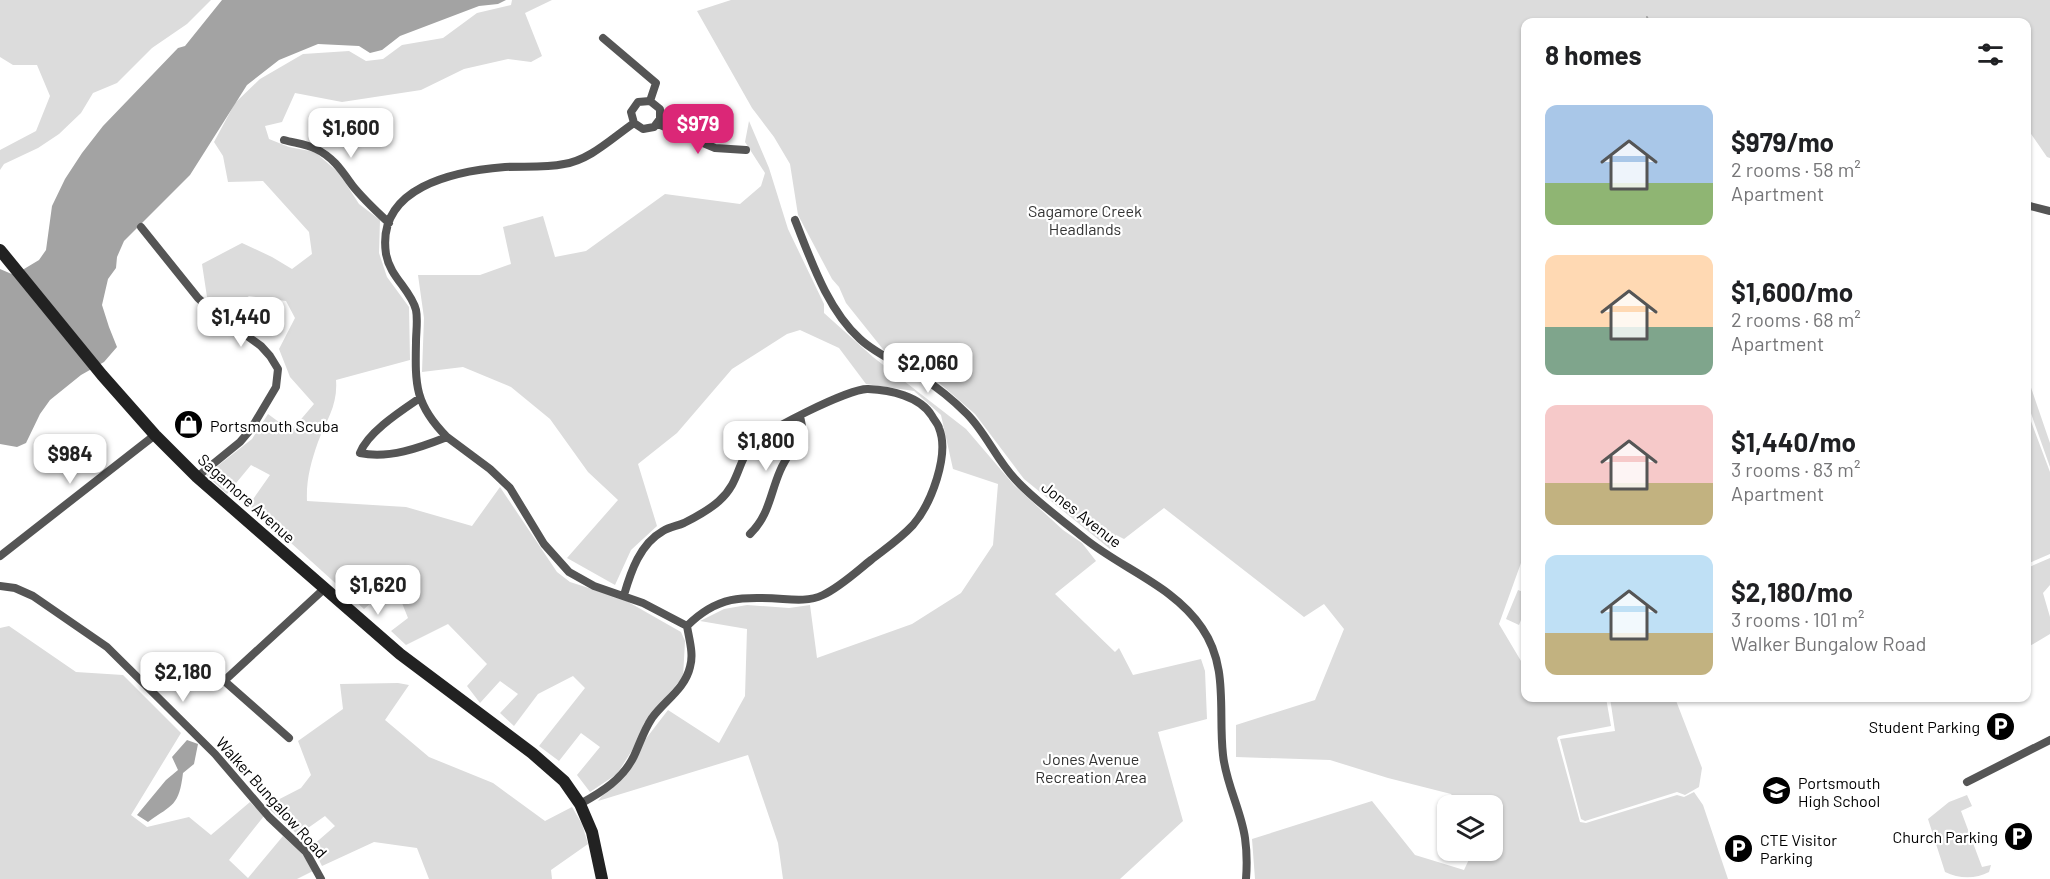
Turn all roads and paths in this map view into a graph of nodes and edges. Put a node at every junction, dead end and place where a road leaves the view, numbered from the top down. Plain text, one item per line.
1 (603, 38) dead end
2 (650, 101) junction
3 (634, 123) junction
4 (658, 124) junction
5 (284, 140) dead end
6 (746, 150) dead end
7 (2031, 206) edge
8 (2050, 211) edge
9 (795, 220) dead end
10 (389, 223) junction
11 (141, 227) dead end
12 (0, 250) edge
13 (420, 398) junction
14 (800, 416) junction
15 (155, 435) junction
16 (447, 437) junction
17 (197, 477) junction
18 (750, 534) dead end
19 (0, 556) edge
20 (0, 586) edge
21 (324, 589) junction
22 (624, 595) junction
23 (687, 626) junction
24 (213, 671) dead end
25 (224, 681) junction
26 (289, 738) dead end
27 (2050, 740) edge
28 (1967, 782) dead end
29 (580, 804) junction
30 (321, 879) edge
31 (602, 879) edge
32 (1246, 879) edge

1 - 2 street
2 - 3 street
2 - 4 street
3 - 4 street
3 - 10 street
4 - 6 street
5 - 10 street
7 - 8 street
9 - 32 street, Jones Avenue
10 - 13 street
11 - 17 street
12 - 15 main road, Sagamore Avenue
13 - 16 street
13 - 16 street
14 - 18 street
14 - 22 street
14 - 23 street
15 - 17 main road, Sagamore Avenue
15 - 19 street
16 - 22 street
17 - 21 main road, Sagamore Avenue
20 - 30 street, Walker Bungalow Road
21 - 25 street
21 - 29 main road, Sagamore Avenue
22 - 23 street
23 - 29 street
24 - 25 street
25 - 26 street
27 - 28 street
29 - 31 main road, Sagamore Avenue

